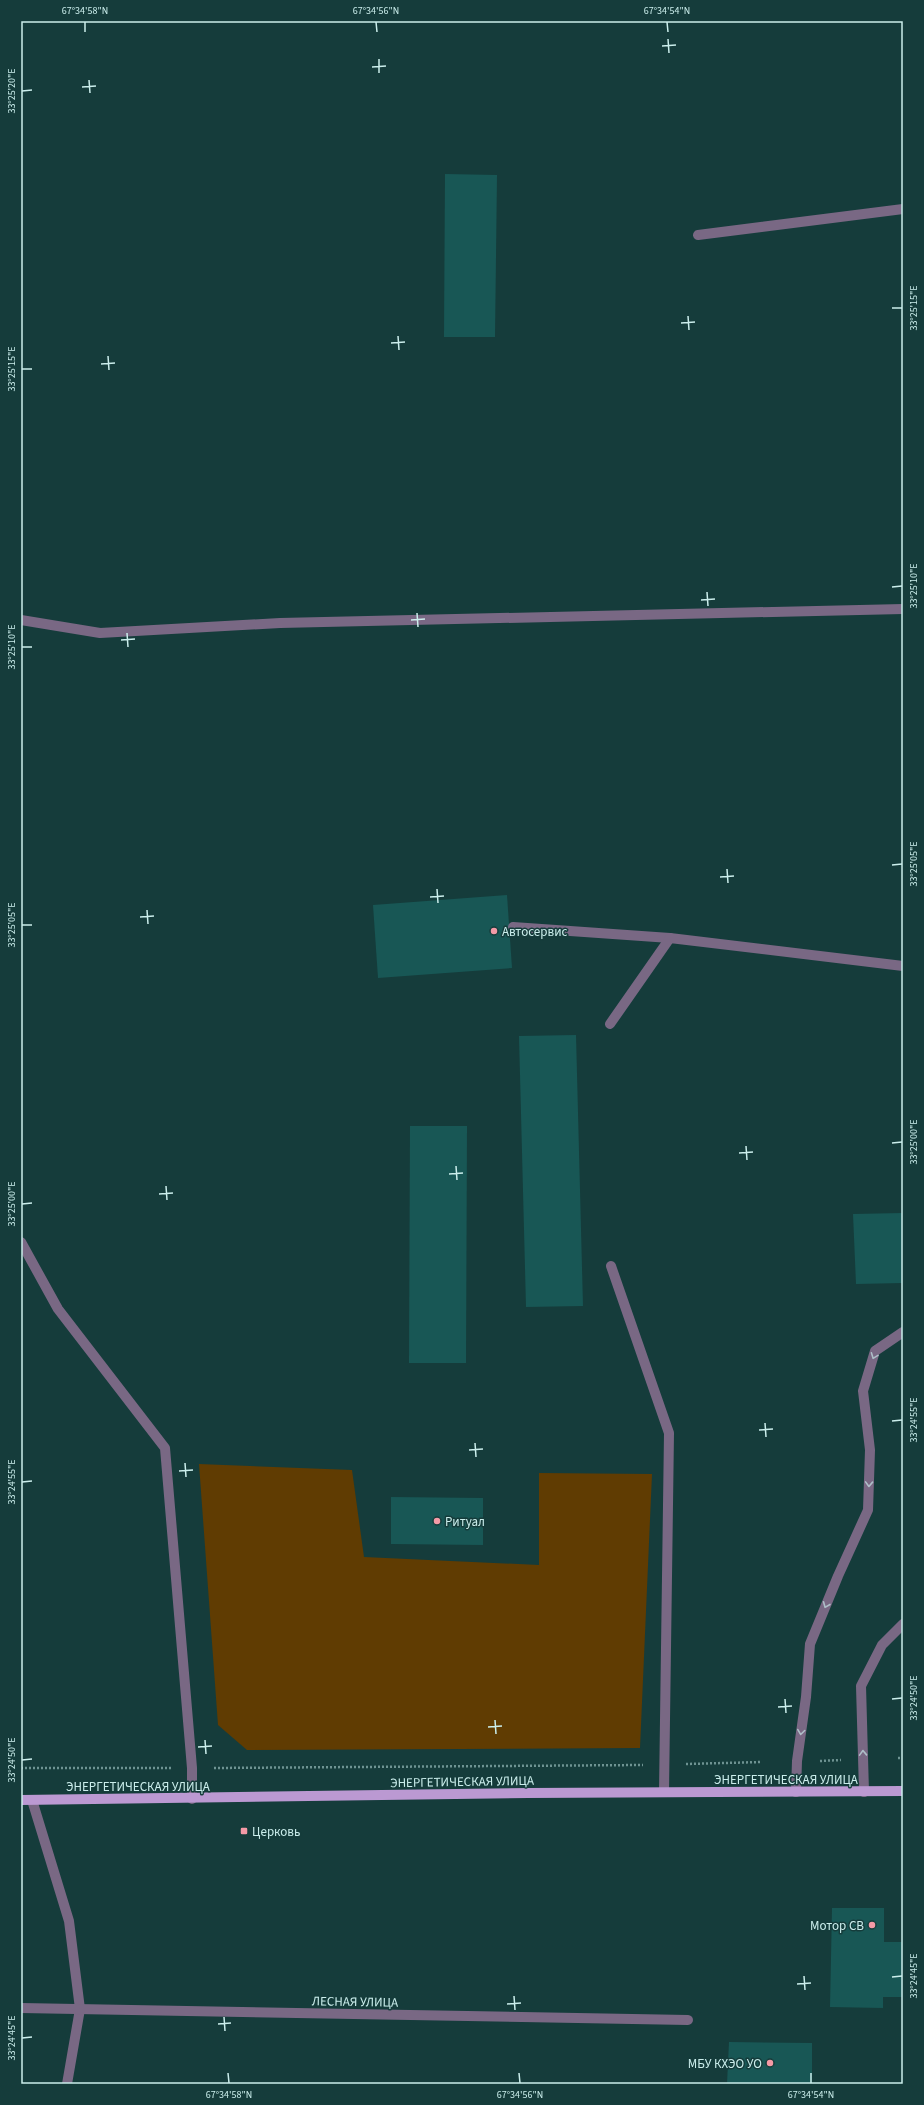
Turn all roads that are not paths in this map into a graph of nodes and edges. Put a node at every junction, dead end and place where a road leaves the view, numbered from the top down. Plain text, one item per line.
1 (903, 209) edge
2 (698, 235) dead end
3 (903, 609) edge
4 (21, 620) edge
5 (513, 927) dead end
6 (670, 938) junction
7 (903, 966) edge
8 (610, 1024) dead end
9 (21, 1242) edge
10 (611, 1266) dead end
11 (903, 1332) edge
12 (903, 1624) edge
13 (903, 1791) edge
14 (664, 1792) junction
15 (796, 1792) junction
16 (864, 1792) junction
17 (192, 1799) junction
18 (21, 1800) edge
19 (32, 1800) junction
20 (21, 2008) edge
21 (80, 2009) junction
22 (688, 2020) dead end
23 (67, 2084) edge

1 - 2 street
3 - 4 street
5 - 6 street
6 - 7 street
6 - 8 street
9 - 17 street
10 - 14 street
11 -> 15 street
16 -> 12 street
13 - 16 main road, ЭНЕРГЕТИЧЕСКАЯ УЛИЦА
14 - 15 main road, ЭНЕРГЕТИЧЕСКАЯ УЛИЦА
14 - 17 main road, ЭНЕРГЕТИЧЕСКАЯ УЛИЦА
15 - 16 main road, ЭНЕРГЕТИЧЕСКАЯ УЛИЦА
17 - 19 main road, ЭНЕРГЕТИЧЕСКАЯ УЛИЦА
18 - 19 main road, ЭНЕРГЕТИЧЕСКАЯ УЛИЦА
19 - 21 street
20 - 21 street, ЛЕСНАЯ УЛИЦА
21 - 22 street, ЛЕСНАЯ УЛИЦА
21 - 23 street

